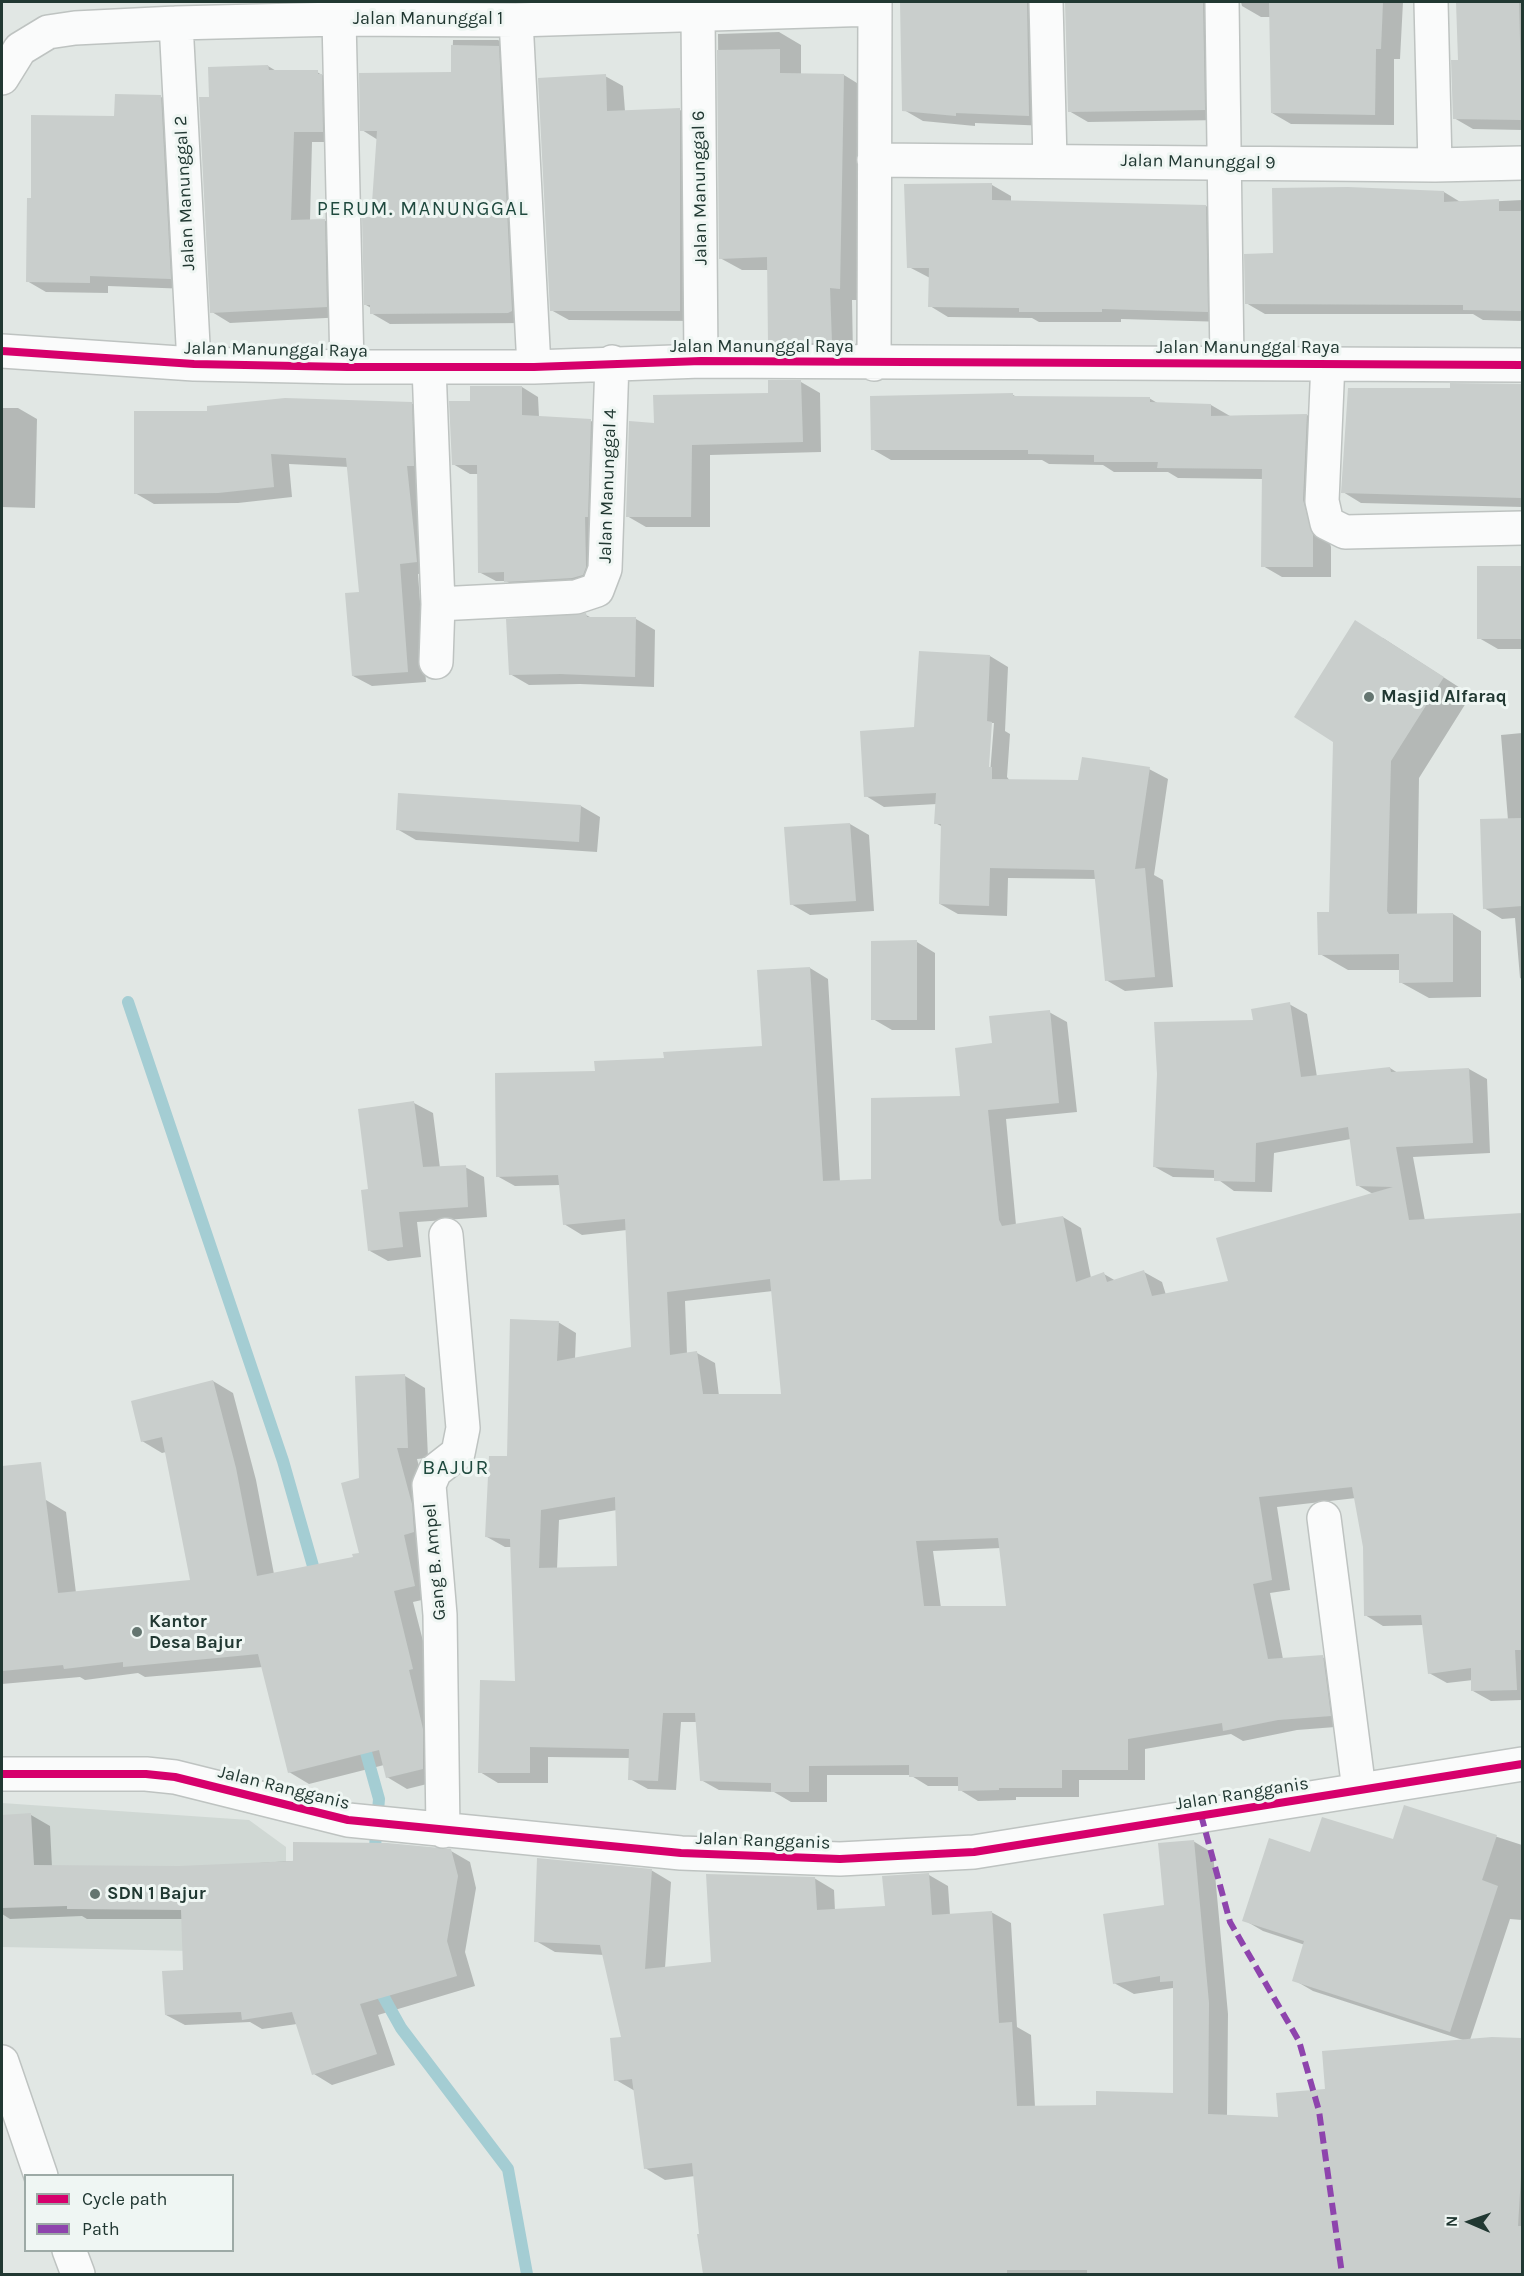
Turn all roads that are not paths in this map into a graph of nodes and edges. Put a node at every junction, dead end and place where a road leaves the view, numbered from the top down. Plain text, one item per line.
1 (1046, 2) edge
2 (1222, 2) edge
3 (1431, 2) edge
4 (875, 5) edge
5 (698, 15) junction
6 (339, 19) junction
7 (516, 20) junction
8 (176, 23) junction
9 (2, 78) edge
10 (874, 160) junction
11 (1050, 161) junction
12 (1225, 162) junction
13 (1522, 163) edge
14 (1435, 165) junction
15 (2, 351) edge
16 (702, 361) junction
17 (612, 363) junction
18 (874, 363) junction
19 (1227, 363) junction
20 (1328, 363) junction
21 (194, 364) junction
22 (1522, 365) edge
23 (429, 367) junction
24 (534, 367) junction
25 (347, 368) junction
26 (1522, 528) edge
27 (438, 604) junction
28 (436, 662) dead end
29 (446, 1235) dead end
30 (1324, 1518) dead end
31 (1522, 1764) edge
32 (2, 1774) edge
33 (1359, 1790) junction
34 (443, 1831) junction
35 (2, 2061) edge
36 (41, 2174) edge
37 (70, 2252) edge
38 (78, 2274) edge

1 - 11 street
2 - 12 street
3 - 14 street
4 - 5 street, Jalan Manunggal 1
4 - 10 street
5 - 7 street, Jalan Manunggal 1
5 - 16 street, Jalan Manunggal 6
6 - 7 street, Jalan Manunggal 1
6 - 8 street, Jalan Manunggal 1
6 - 25 street
7 - 24 street
8 - 9 street, Jalan Manunggal 1
8 - 21 street, Jalan Manunggal 2
10 - 11 street, Jalan Manunggal 9
10 - 18 street
11 - 12 street, Jalan Manunggal 9
12 - 14 street, Jalan Manunggal 9
12 - 19 street
13 - 14 street, Jalan Manunggal 9
15 - 21 street, Jalan Manunggal Raya
16 - 17 street, Jalan Manunggal Raya
16 - 18 street, Jalan Manunggal Raya
17 - 24 street, Jalan Manunggal Raya
17 - 27 street, Jalan Manunggal 4
18 - 19 street, Jalan Manunggal Raya
19 - 20 street, Jalan Manunggal Raya
20 - 22 street, Jalan Manunggal Raya
20 - 26 street
21 - 25 street, Jalan Manunggal Raya
23 - 24 street, Jalan Manunggal Raya
23 - 25 street, Jalan Manunggal Raya
23 - 27 street
27 - 28 street
29 - 34 street, Gang B. Ampel
30 - 33 street
31 - 33 street, Jalan Rangganis
32 - 34 street, Jalan Rangganis
33 - 34 street, Jalan Rangganis
35 - 36 street
37 - 38 street

